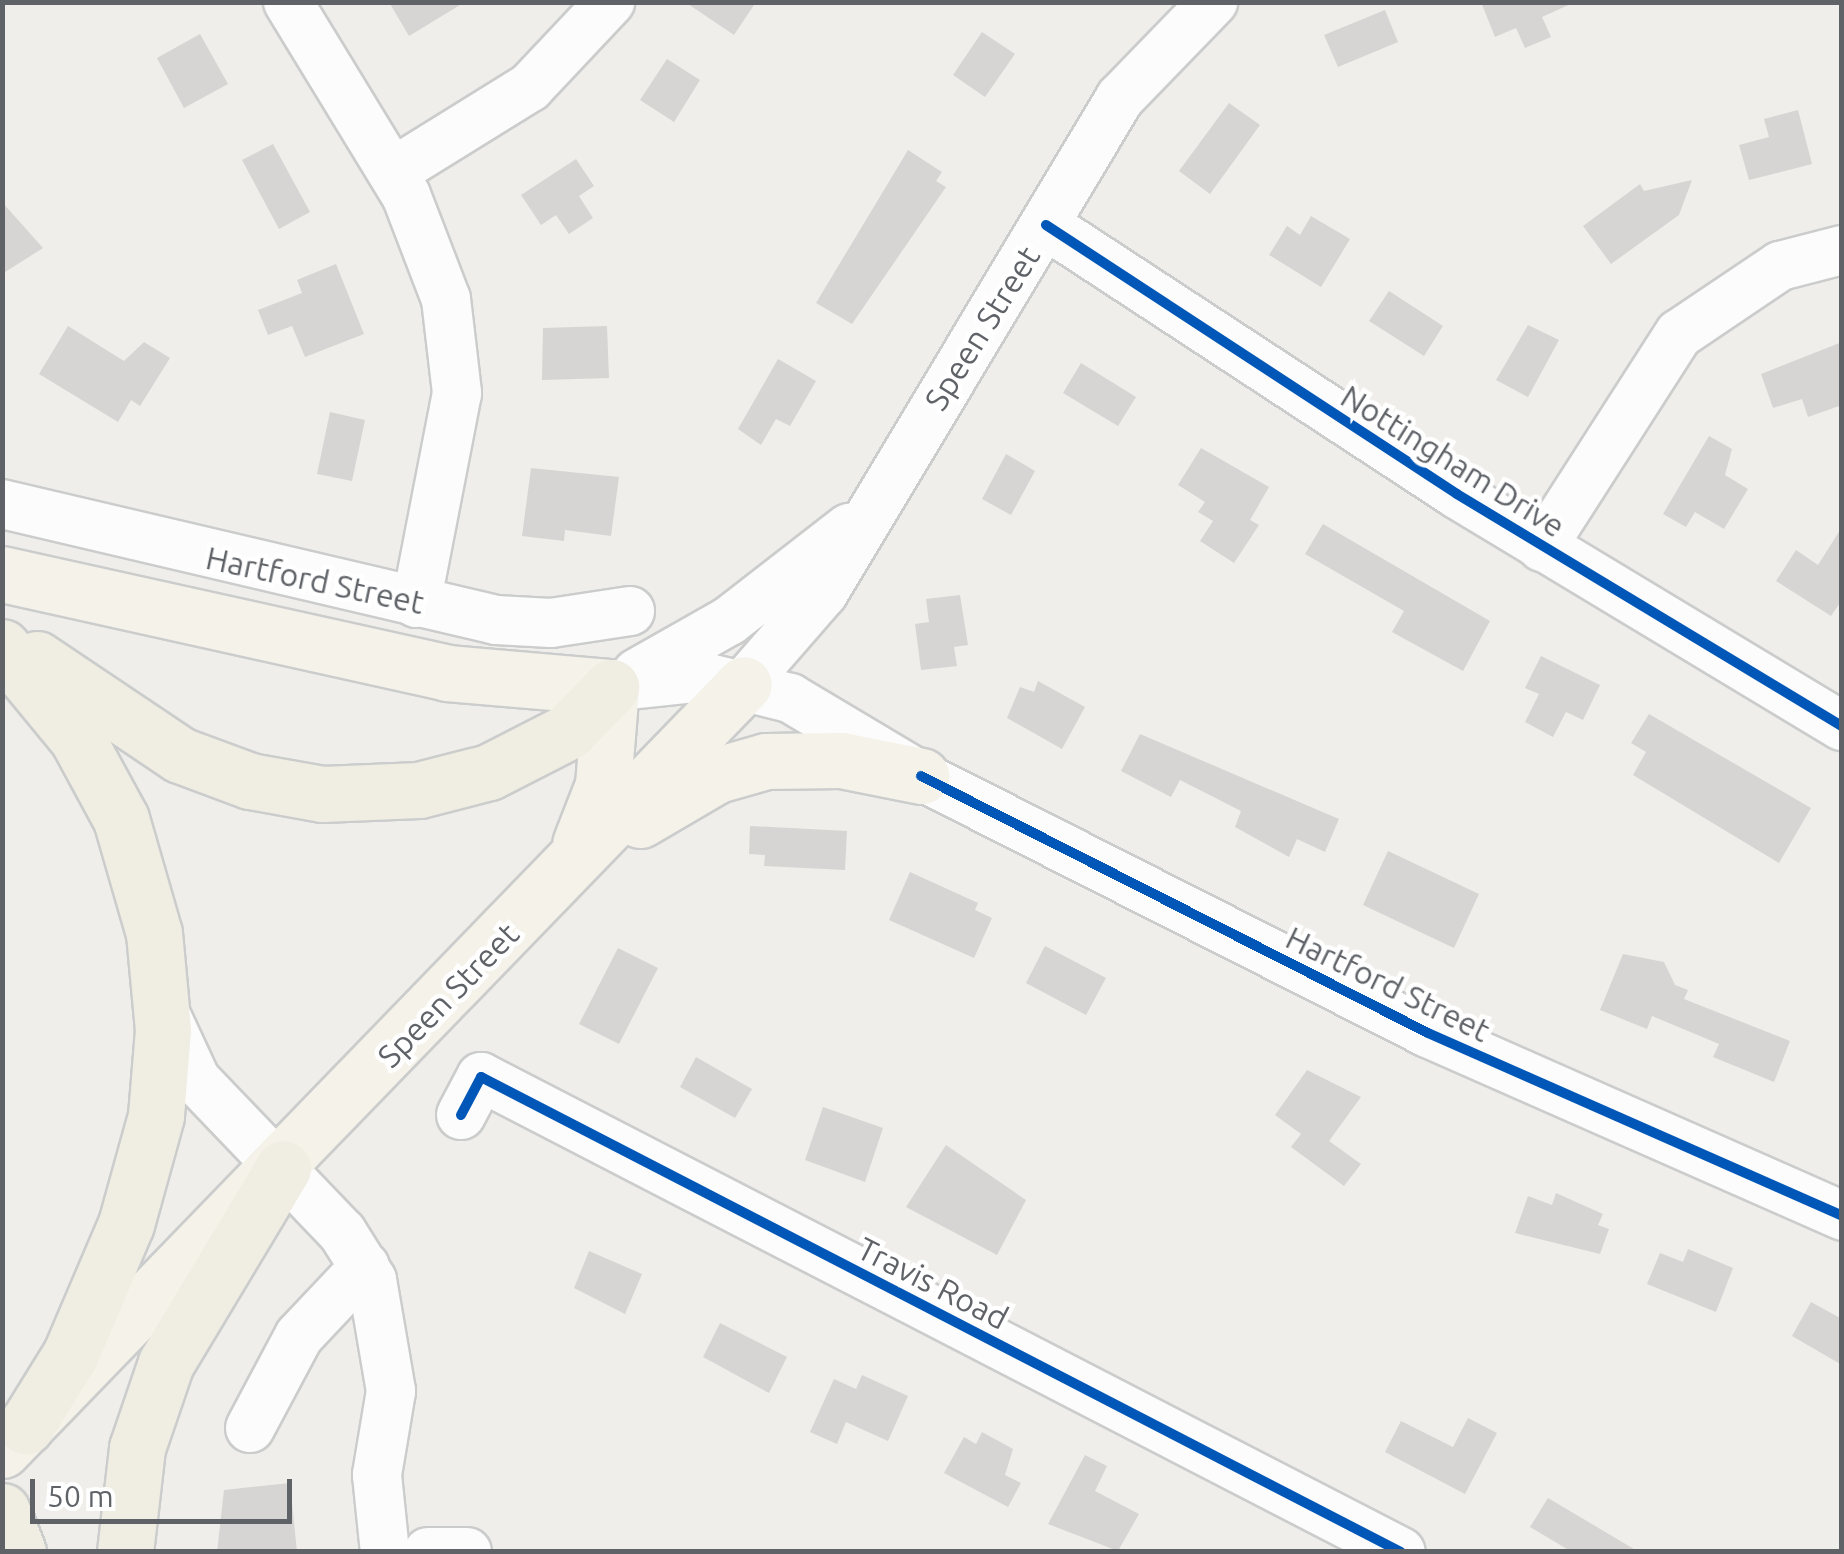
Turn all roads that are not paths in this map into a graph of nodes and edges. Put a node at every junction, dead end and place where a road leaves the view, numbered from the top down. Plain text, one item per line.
1 (288, 2) edge
2 (610, 2) edge
3 (1213, 2) edge
4 (393, 172) junction
5 (1046, 224) junction
6 (1842, 250) edge
7 (2, 504) edge
8 (863, 516) junction
9 (1542, 547) junction
10 (2, 574) edge
11 (416, 603) junction
12 (630, 611) dead end
13 (2, 636) edge
14 (2, 647) edge
15 (744, 684) junction
16 (611, 686) junction
17 (1842, 726) edge
18 (921, 776) junction
19 (564, 873) junction
20 (162, 1005) junction
21 (461, 1115) dead end
22 (282, 1168) junction
23 (1842, 1216) edge
24 (365, 1266) junction
25 (250, 1428) dead end
26 (14, 1438) edge
27 (2, 1511) edge
28 (18, 1552) edge
29 (124, 1552) edge
30 (385, 1552) edge
31 (428, 1552) edge
32 (466, 1552) edge
33 (1401, 1552) edge

1 - 4 street
2 - 4 street
3 - 5 street, Speen Street
4 - 11 street
5 - 8 street, Speen Street
5 - 9 street, Nottingham Drive
6 - 9 street
7 - 11 street, Hartford Street
8 - 15 street, Speen Street
8 - 16 street, Speen Street
9 - 17 street, Nottingham Drive
10 - 16 main road
11 - 12 street, Hartford Street
13 - 16 highway
14 - 20 highway
15 - 16 street, Hartford Street
15 - 18 street, Hartford Street
15 - 19 main road, Speen Street
16 - 19 main road
18 - 19 main road
18 - 23 street, Hartford Street
19 - 22 main road, Speen Street
20 - 22 street
20 - 26 highway
21 - 33 street, Travis Road
22 - 24 street
22 - 26 main road, Speen Street
22 - 29 highway
24 - 25 street
24 - 30 street
27 - 28 highway
31 - 32 street

